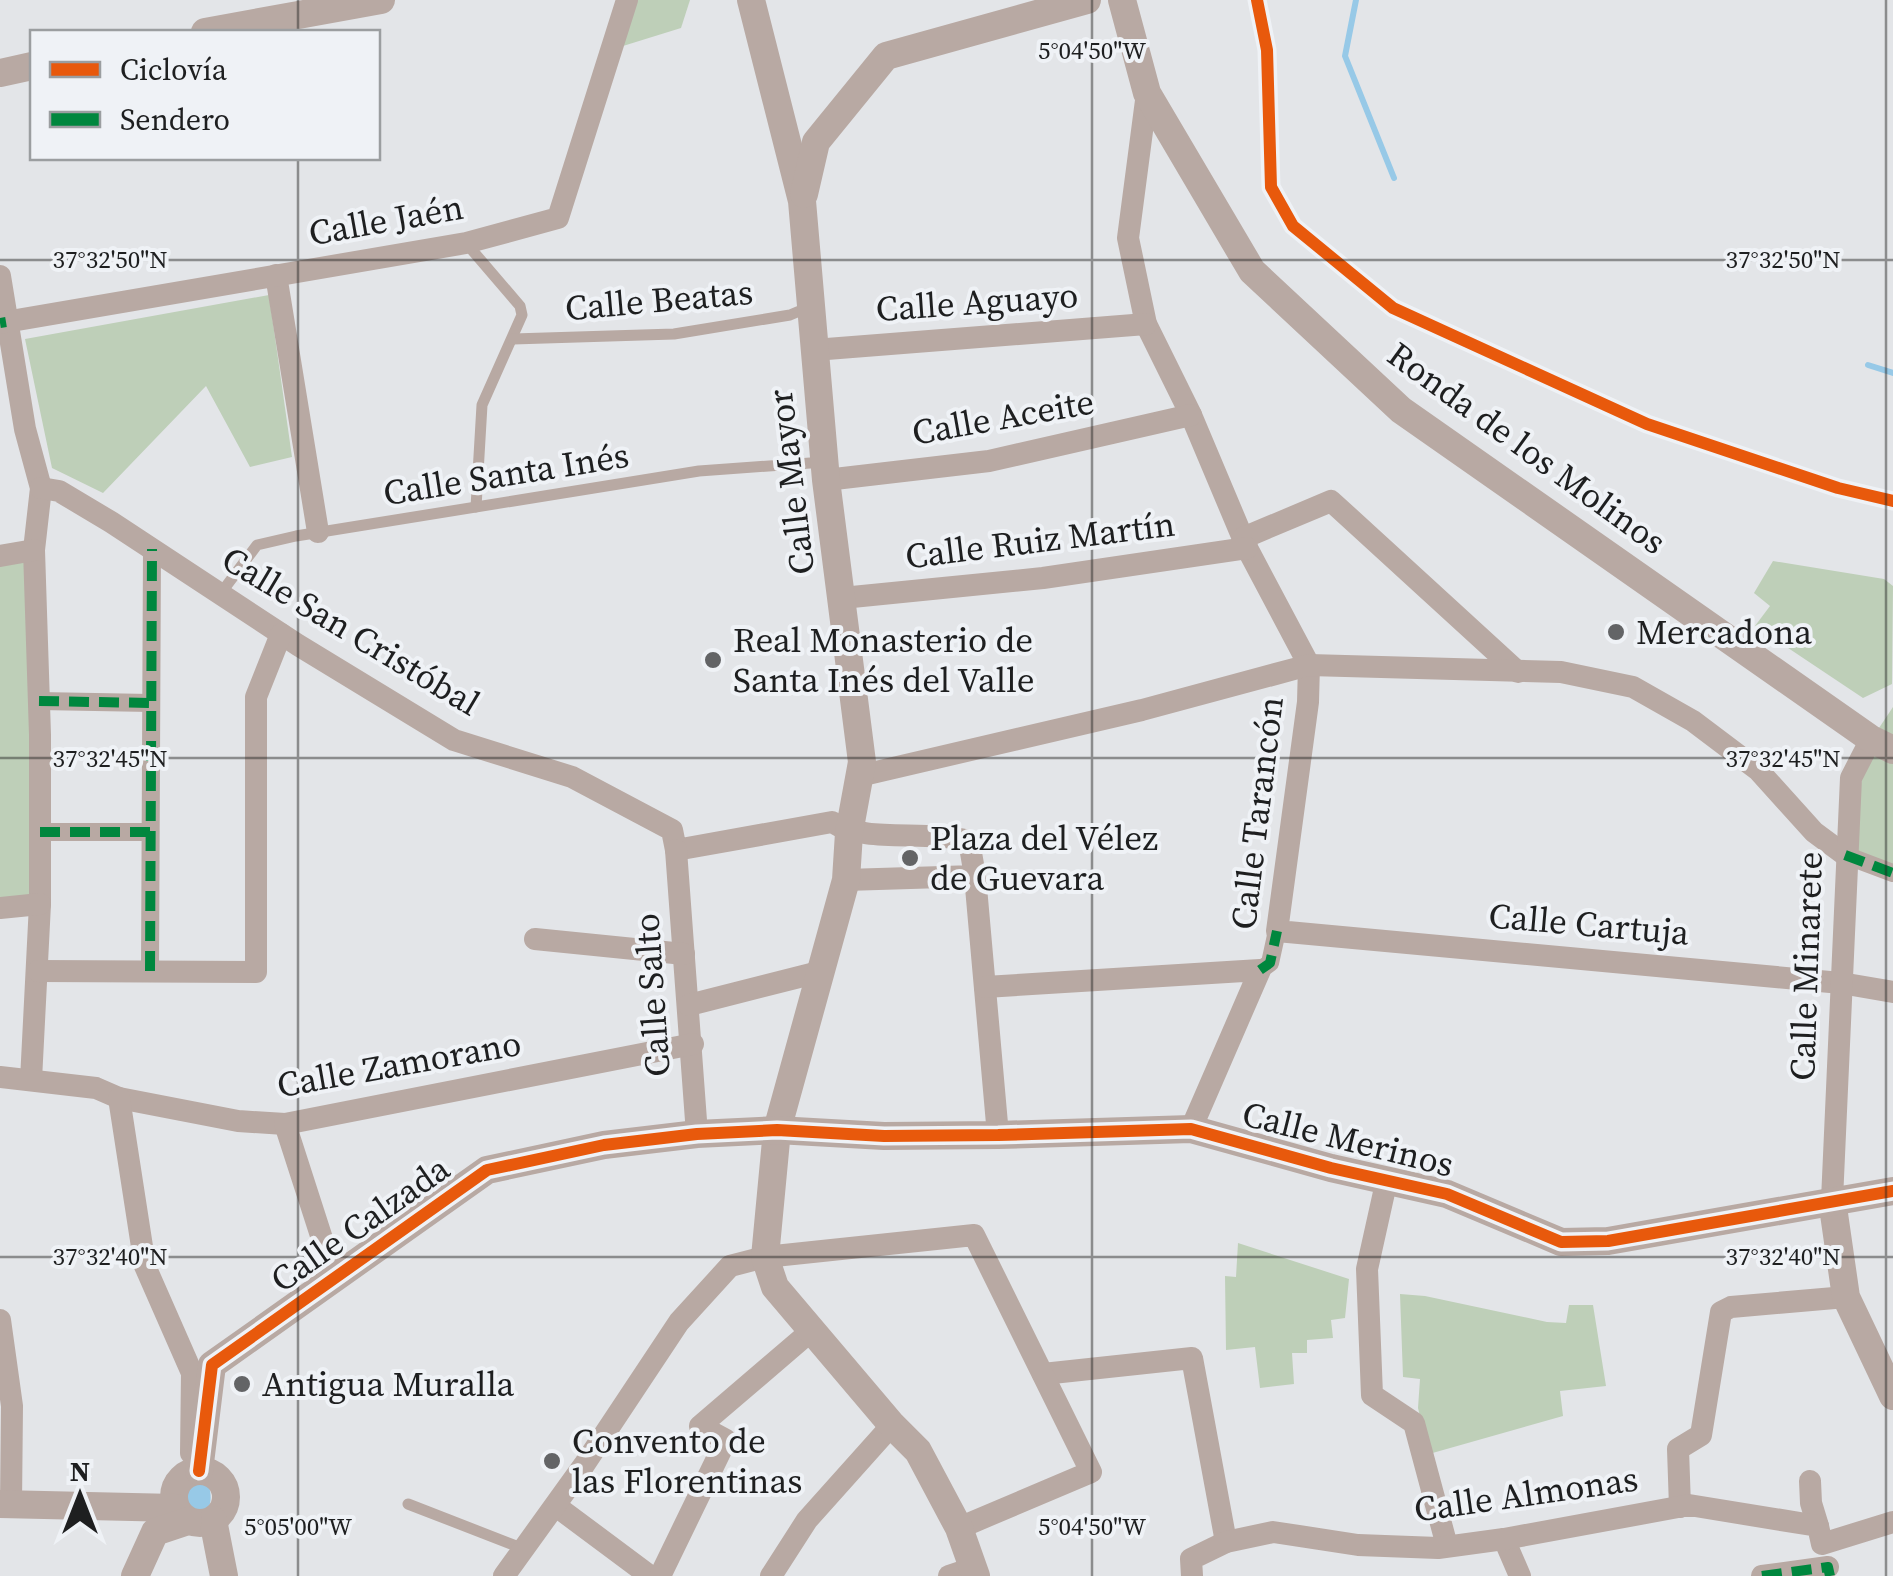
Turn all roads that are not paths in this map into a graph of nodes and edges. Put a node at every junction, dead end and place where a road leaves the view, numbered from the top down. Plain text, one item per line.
1 (381, 0) edge
2 (627, 0) edge
3 (751, 0) edge
4 (1086, 0) edge
5 (1122, 0) edge
6 (216, 30) edge
7 (30, 66) edge
8 (0, 73) edge
9 (1147, 93) junction
10 (802, 201) junction
11 (466, 243) junction
12 (276, 275) junction
13 (0, 276) edge
14 (809, 307) junction
15 (3, 322) edge
16 (1146, 324) junction
17 (512, 339) junction
18 (814, 350) junction
19 (1191, 415) junction
20 (825, 471) junction
21 (41, 488) junction
22 (476, 506) junction
23 (318, 532) junction
24 (1245, 543) junction
25 (152, 548) junction
26 (34, 550) junction
27 (0, 556) edge
28 (221, 593) junction
29 (842, 598) junction
30 (281, 634) junction
31 (1309, 665) junction
32 (1518, 672) junction
33 (39, 701) junction
34 (151, 703) junction
35 (1882, 745) edge
36 (859, 776) junction
37 (40, 832) junction
38 (150, 832) junction
39 (849, 833) junction
40 (676, 850) junction
41 (1845, 856) junction
42 (1893, 873) edge
43 (975, 876) junction
44 (846, 880) junction
45 (40, 904) junction
46 (0, 908) edge
47 (1277, 931) junction
48 (536, 940) dead end
49 (684, 954) junction
50 (1260, 970) junction
51 (38, 971) junction
52 (150, 971) junction
53 (819, 972) junction
54 (1841, 983) junction
55 (985, 987) junction
56 (1893, 992) edge
57 (689, 1006) junction
58 (692, 1044) junction
59 (0, 1077) edge
60 (31, 1080) junction
61 (119, 1098) junction
62 (285, 1124) junction
63 (1191, 1129) junction
64 (777, 1130) junction
65 (697, 1134) junction
66 (998, 1136) junction
67 (1388, 1179) junction
68 (1893, 1191) edge
69 (1832, 1200) junction
70 (765, 1258) junction
71 (336, 1279) junction
72 (1846, 1297) junction
73 (0, 1320) edge
74 (811, 1332) junction
75 (1043, 1374) junction
76 (1890, 1384) edge
77 (892, 1425) junction
78 (194, 1472) junction
79 (1810, 1481) dead end
80 (6, 1504) edge
81 (408, 1504) dead end
82 (556, 1506) junction
83 (1680, 1506) junction
84 (192, 1516) junction
85 (1893, 1522) edge
86 (959, 1528) junction
87 (1820, 1534) junction
88 (1504, 1539) junction
89 (1226, 1542) junction
90 (1448, 1546) junction
91 (524, 1549) junction
92 (1829, 1571) edge
93 (966, 1573) edge
94 (135, 1576) edge
95 (224, 1576) edge
96 (504, 1576) edge
97 (650, 1576) edge
98 (660, 1576) edge
99 (771, 1576) edge
100 (1192, 1576) edge
101 (1520, 1576) edge
102 (1762, 1576) edge

1 - 6 street
2 - 11 street, Calle Jaén
3 - 10 street, Calle Mayor
4 - 10 street
5 - 9 street, Ronda de los Molinos
7 - 8 street
9 - 16 street
9 - 35 street, Ronda de los Molinos
10 - 14 street, Calle Mayor
11 - 12 street, Calle Jaén
11 - 17 lane
12 - 15 street, Calle Jaén
12 - 23 street
13 - 15 street
14 - 17 lane, Calle Beatas
14 - 18 street, Calle Mayor
15 - 21 street
16 - 18 street, Calle Aguayo
16 - 19 street
17 - 22 lane
18 - 20 street, Calle Mayor
19 - 20 street, Calle Aceite
19 - 24 street
20 - 22 lane, Calle Santa Inés
20 - 29 street, Calle Mayor
21 - 25 street, Calle San Cristóbal
21 - 26 street
22 - 23 lane, Calle Santa Inés
23 - 28 lane, Calle Santa Inés
24 - 29 street, Calle Ruiz Martín
24 - 31 street
24 - 32 street, Calle Ruiz Martín
25 - 28 street, Calle San Cristóbal
25 - 34 street
26 - 27 street
26 - 33 street
28 - 30 street, Calle San Cristóbal
29 - 36 street, Calle Mayor
30 - 40 street, Calle San Cristóbal
30 - 52 street
31 - 32 street
31 - 36 street
31 - 47 street, Calle Tarancón
32 - 41 street
33 - 34 street
33 - 37 street
34 - 38 street
35 - 41 street, Calle Minarete
36 - 39 street, Calle Mayor
37 - 38 street
37 - 45 street
38 - 52 street
39 - 40 street
39 - 43 street
39 - 44 street, Calle Mayor
40 - 49 street, Calle Salto
41 - 42 street
41 - 54 street, Calle Minarete
43 - 44 street
43 - 55 street
44 - 53 street, Calle Mayor
45 - 46 street
45 - 51 street
47 - 50 street, Calle Tarancón
47 - 54 street, Calle Cartuja
48 - 49 street
49 - 57 street, Calle Salto
50 - 55 street
50 - 63 street, Calle Tarancón
51 - 52 street
51 - 60 street
53 - 57 street
53 - 64 street, Calle Mayor
54 - 56 street, Calle Cartuja
54 - 69 street, Calle Minarete
55 - 66 street
57 - 58 street, Calle Salto
58 - 62 street, Calle Zamorano
58 - 65 street, Calle Salto
59 - 60 street, Calle Zamorano
60 - 61 street, Calle Zamorano
61 - 62 street, Calle Zamorano
61 - 78 street
62 - 71 street
63 - 66 street, Calle Merinos
63 - 67 street, Calle Merinos
64 - 65 street, Calle Calzada
64 - 66 street, Calle Merinos
64 - 70 street, Calle Mayor
65 - 71 street, Calle Calzada
67 - 69 street, Calle Merinos
67 - 90 street
68 - 69 street, Calle Merinos
69 - 72 street
70 - 74 street
70 - 75 street
70 - 82 street
71 - 78 street, Calle Calzada
72 - 76 street
72 - 83 street
73 - 80 street
74 - 77 street
74 - 98 street
75 - 86 street
75 - 89 street
77 - 86 street
77 - 99 street
78 - 84 street
78 - 84 street
79 - 87 street
80 - 84 street
81 - 91 lane
82 - 91 street
82 - 97 street
83 - 87 street, Calle Almonas
83 - 88 street, Calle Almonas
84 - 94 street
84 - 95 street
85 - 87 street
86 - 93 street
88 - 90 street, Calle Almonas
88 - 101 street
89 - 90 street, Calle Almonas
89 - 100 street
91 - 96 street
92 - 102 street

